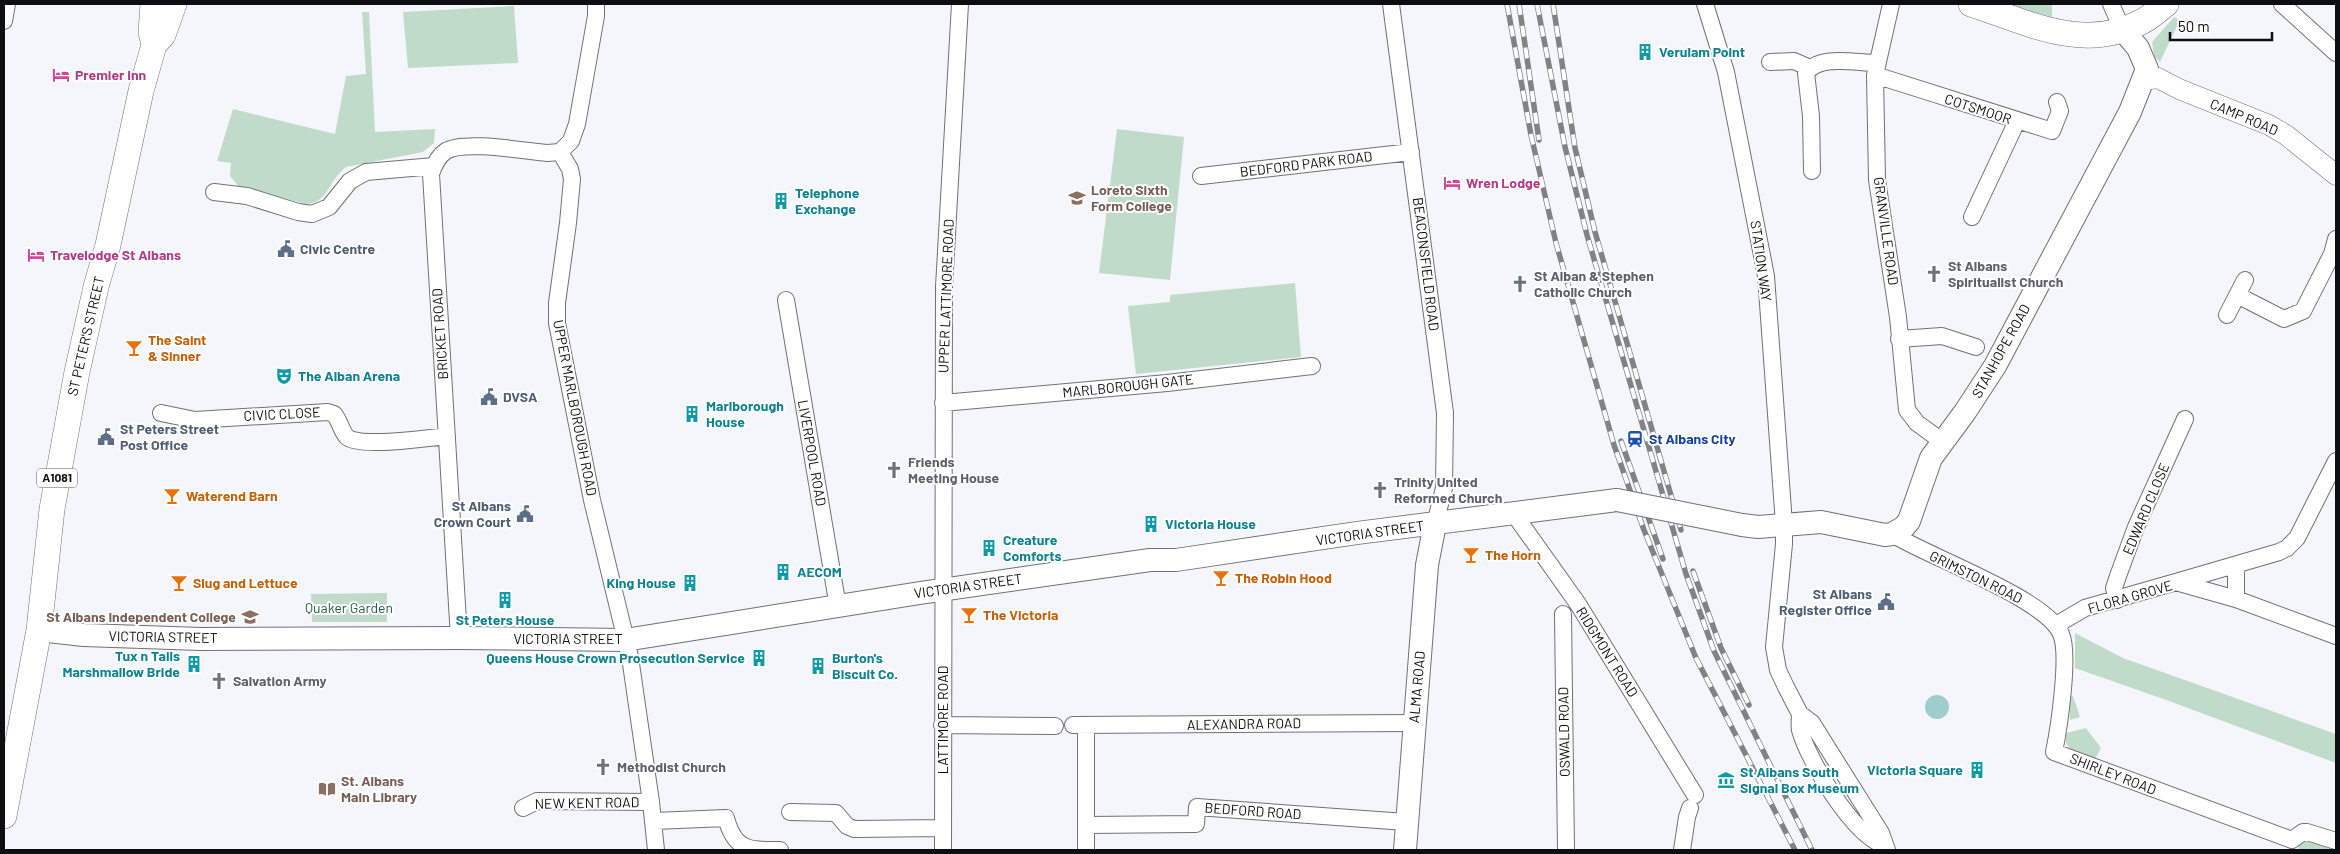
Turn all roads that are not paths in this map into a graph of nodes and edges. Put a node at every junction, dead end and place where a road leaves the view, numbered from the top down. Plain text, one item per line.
1 (153, 4) edge
2 (174, 4) edge
3 (596, 4) edge
4 (960, 4) edge
5 (1391, 4) edge
6 (1705, 4) edge
7 (1891, 4) edge
8 (1970, 4) edge
9 (2111, 4) edge
10 (2166, 4) edge
11 (2282, 4) edge
12 (2122, 29) junction
13 (154, 45) junction
14 (2336, 53) edge
15 (1770, 62) dead end
16 (1810, 68) junction
17 (1876, 69) junction
18 (2144, 80) junction
19 (2057, 102) dead end
20 (2017, 121) junction
21 (560, 152) junction
22 (1411, 152) junction
23 (434, 166) junction
24 (1812, 172) dead end
25 (2336, 175) edge
26 (1200, 176) dead end
27 (214, 192) dead end
28 (1972, 217) dead end
29 (2336, 239) edge
30 (2245, 280) dead end
31 (2237, 295) junction
32 (786, 300) dead end
33 (2227, 315) dead end
34 (1899, 339) junction
35 (1976, 347) dead end
36 (1312, 366) dead end
37 (943, 403) junction
38 (161, 414) dead end
39 (2185, 419) dead end
40 (447, 436) junction
41 (1943, 442) junction
42 (2336, 461) edge
43 (1514, 514) junction
44 (1435, 524) junction
45 (1784, 524) junction
46 (1892, 534) junction
47 (2236, 565) junction
48 (2176, 582) junction
49 (944, 590) junction
50 (2117, 600) junction
51 (2236, 600) junction
52 (838, 607) junction
53 (1563, 614) dead end
54 (2056, 625) junction
55 (39, 630) junction
56 (2336, 636) edge
57 (459, 638) junction
58 (625, 640) junction
59 (1414, 723) junction
60 (942, 725) junction
61 (1055, 726) dead end
62 (651, 802) junction
63 (523, 808) dead end
64 (790, 812) dead end
65 (4, 816) edge
66 (654, 821) junction
67 (1406, 822) junction
68 (1086, 825) junction
69 (943, 828) junction
70 (2336, 841) edge
71 (2293, 845) edge
72 (1885, 848) edge
73 (656, 850) edge
74 (780, 850) edge
75 (943, 850) edge
76 (1086, 850) edge
77 (1405, 850) edge
78 (1566, 850) edge
79 (1682, 850) edge

1 - 13 main road, ST PETER'S STREET / A1081
2 - 13 main road, ST PETER'S STREET / A1081
3 - 21 street
4 - 37 street, UPPER LATTIMORE ROAD
5 - 22 street, BEACONSFIELD ROAD
6 - 45 street, STATION WAY
7 - 17 street, GRANVILLE ROAD
8 - 12 main road
9 - 12 street
10 - 12 main road
11 - 14 street
12 - 18 main road, STANHOPE ROAD
13 - 55 main road, ST PETER'S STREET / A1081
15 - 16 street
16 - 17 street, COTSMOOR
16 - 24 street
17 - 20 street, COTSMOOR
17 - 34 street, GRANVILLE ROAD
18 - 25 street, CAMP ROAD
18 - 41 main road, STANHOPE ROAD
19 - 20 street, COTSMOOR
20 - 28 street
21 - 23 street
21 - 58 street, UPPER MARLBOROUGH ROAD
22 - 26 street, BEDFORD PARK ROAD
22 - 44 street, BEACONSFIELD ROAD
23 - 27 street
23 - 40 street, BRICKET ROAD
29 - 31 street
30 - 31 street
31 - 33 street
32 - 52 street, LIVERPOOL ROAD
34 - 35 street
34 - 41 street, GRANVILLE ROAD
36 - 37 street, MARLBOROUGH GATE
37 - 49 street, UPPER LATTIMORE ROAD
38 - 40 street, CIVIC CLOSE
39 - 50 street, EDWARD CLOSE
40 - 57 street, BRICKET ROAD
41 - 46 main road, STANHOPE ROAD
42 - 47 street
43 - 44 main road, VICTORIA STREET
43 - 45 main road, VICTORIA STREET, bridge
43 - 79 street, RIDGMONT ROAD
44 - 49 main road, VICTORIA STREET
44 - 59 main road, ALMA ROAD
45 - 46 main road, VICTORIA STREET
45 - 72 street, STATION WAY
46 - 54 street, GRIMSTON ROAD
47 - 48 street
47 - 51 street
48 - 50 street, FLORA GROVE
48 - 51 street, FLORA GROVE
49 - 52 main road, VICTORIA STREET
49 - 60 street, LATTIMORE ROAD
50 - 54 street, FLORA GROVE
51 - 56 street, FLORA GROVE
52 - 58 main road, VICTORIA STREET
53 - 78 street, OSWALD ROAD
54 - 71 street, SHIRLEY ROAD
55 - 57 main road, VICTORIA STREET
55 - 65 main road, A1081
57 - 58 main road, VICTORIA STREET
58 - 62 street, UPPER MARLBOROUGH ROAD
59 - 67 main road, ALMA ROAD
59 - 68 street, ALEXANDRA ROAD
60 - 61 street
60 - 69 street, LATTIMORE ROAD
62 - 63 street, NEW KENT ROAD
62 - 66 street, UPPER MARLBOROUGH ROAD
64 - 69 street
66 - 73 street, UPPER MARLBOROUGH ROAD
66 - 74 street
67 - 68 street, BEDFORD ROAD
67 - 77 main road, ALMA ROAD
68 - 76 street
69 - 75 street, LATTIMORE ROAD
70 - 71 street, SHIRLEY ROAD

